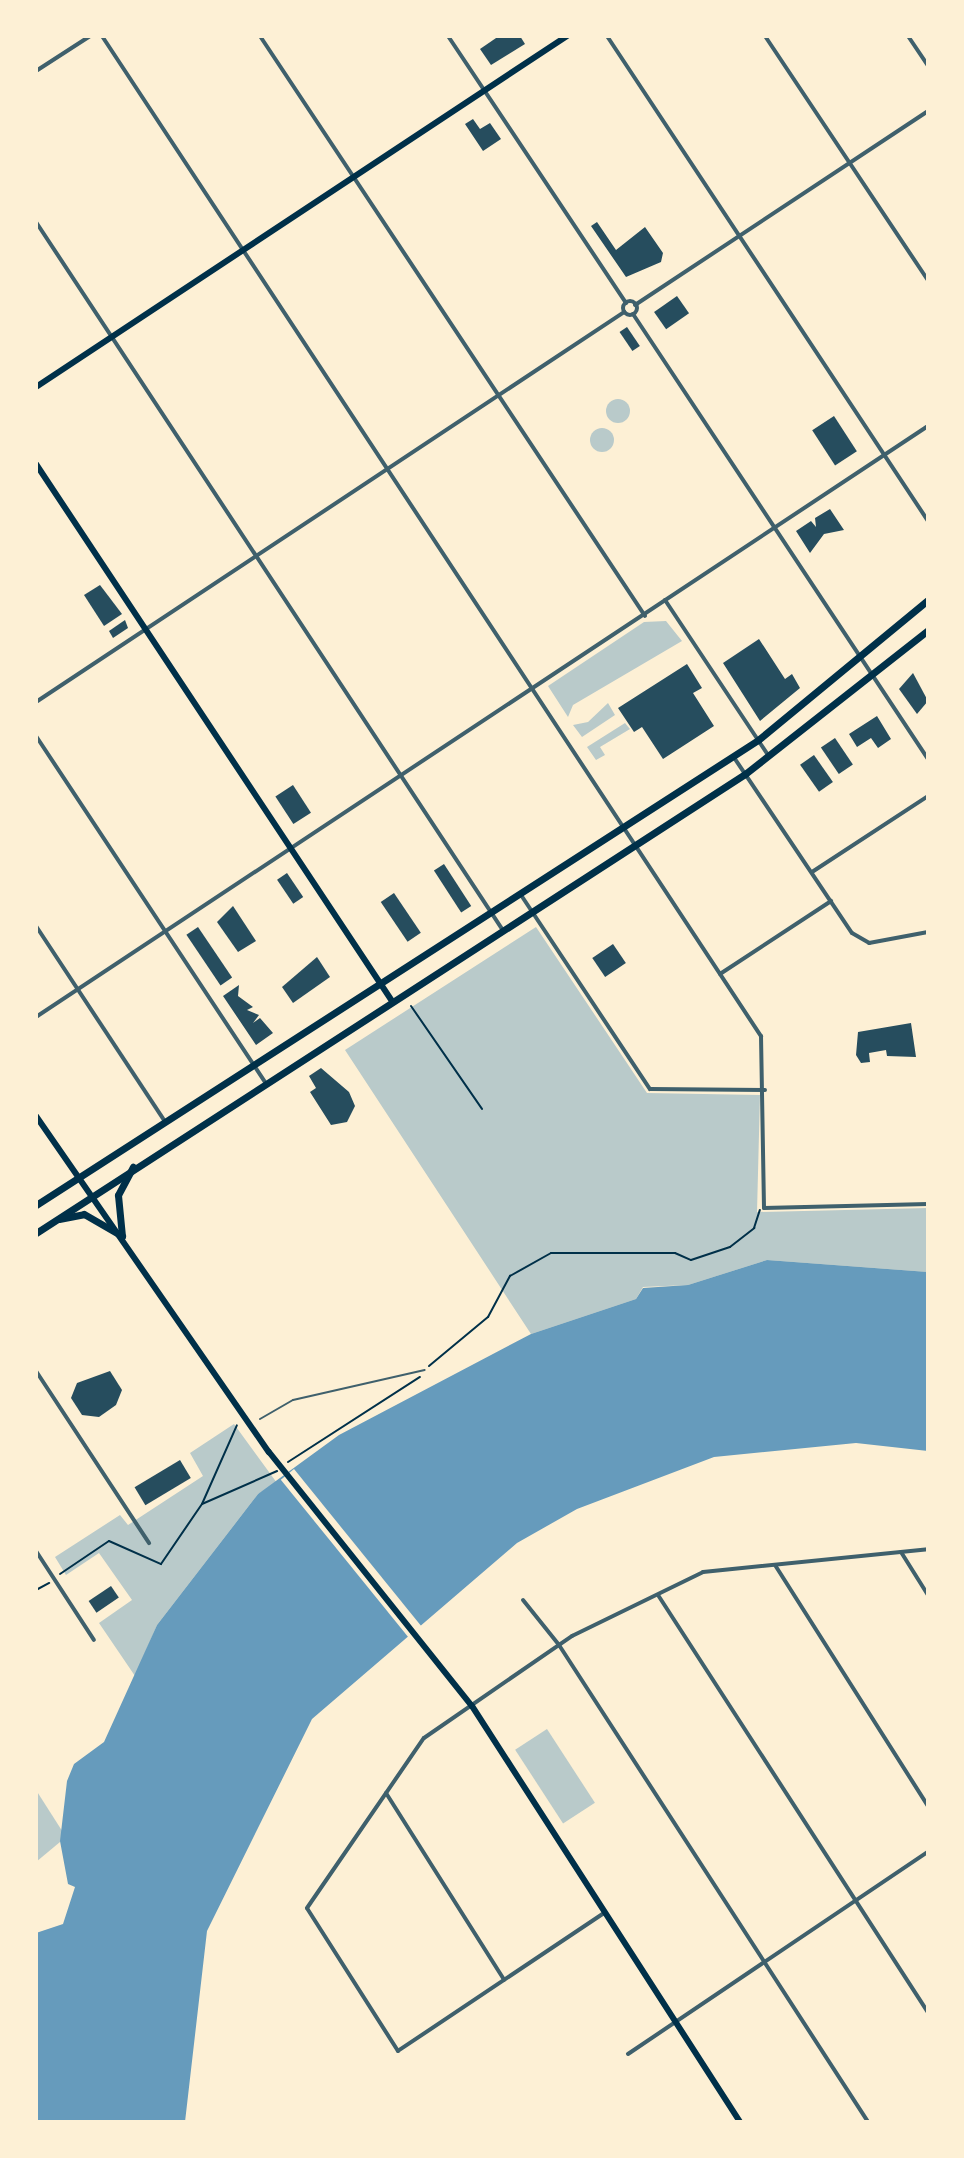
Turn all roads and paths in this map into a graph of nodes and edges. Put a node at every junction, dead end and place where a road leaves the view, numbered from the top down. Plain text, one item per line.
1 (97, 36) edge
2 (260, 36) edge
3 (448, 36) edge
4 (567, 36) edge
5 (607, 36) edge
6 (765, 36) edge
7 (908, 36) edge
8 (928, 66) edge
9 (36, 71) edge
10 (485, 91) junction
11 (928, 111) edge
12 (851, 163) junction
13 (353, 177) junction
14 (36, 222) edge
15 (740, 236) junction
16 (243, 249) junction
17 (928, 280) edge
18 (626, 303) junction
19 (635, 305) junction
20 (624, 312) junction
21 (633, 314) junction
22 (111, 337) junction
23 (36, 387) edge
24 (498, 395) junction
25 (928, 426) edge
26 (885, 455) junction
27 (36, 464) edge
28 (388, 468) junction
29 (928, 521) edge
30 (776, 527) junction
31 (257, 557) junction
32 (665, 600) junction
33 (928, 600) edge
34 (645, 616) junction
35 (146, 630) junction
36 (928, 630) edge
37 (860, 657) junction
38 (873, 677) junction
39 (533, 688) junction
40 (36, 702) edge
41 (36, 736) edge
42 (758, 740) junction
43 (733, 756) junction
44 (770, 757) junction
45 (928, 759) edge
46 (745, 774) junction
47 (400, 776) junction
48 (928, 796) edge
49 (625, 826) junction
50 (635, 844) junction
51 (291, 848) junction
52 (812, 872) junction
53 (520, 894) junction
54 (831, 901) junction
55 (531, 911) junction
56 (490, 912) junction
57 (36, 926) edge
58 (502, 929) junction
59 (166, 931) junction
60 (928, 932) edge
61 (720, 974) junction
62 (380, 983) junction
63 (78, 989) junction
64 (392, 1001) junction
65 (411, 1006) dead end
66 (36, 1017) edge
67 (253, 1065) junction
68 (265, 1082) junction
69 (765, 1090) junction
70 (482, 1109) dead end
71 (36, 1116) edge
72 (164, 1120) junction
73 (134, 1164) junction
74 (79, 1176) junction
75 (92, 1193) junction
76 (928, 1204) edge
77 (36, 1205) edge
78 (764, 1208) junction
79 (49, 1222) junction
80 (36, 1233) edge
81 (122, 1236) junction
82 (425, 1370) junction
83 (36, 1371) edge
84 (260, 1419) dead end
85 (237, 1425) dead end
86 (202, 1504) junction
87 (149, 1543) dead end
88 (928, 1549) edge
89 (36, 1551) edge
90 (901, 1552) junction
91 (775, 1565) junction
92 (54, 1579) junction
93 (36, 1590) edge
94 (658, 1595) junction
95 (928, 1595) edge
96 (523, 1600) dead end
97 (94, 1640) dead end
98 (559, 1645) junction
99 (472, 1706) junction
100 (386, 1793) junction
101 (928, 1806) edge
102 (928, 1852) edge
103 (857, 1902) junction
104 (604, 1913) junction
105 (765, 1962) junction
106 (504, 1980) junction
107 (928, 2012) edge
108 (675, 2022) junction
109 (628, 2054) dead end
110 (740, 2122) edge
111 (868, 2122) edge

1 - 9 street
1 - 16 street
2 - 13 street
3 - 10 street
4 - 10 main road
5 - 15 street
6 - 12 street
7 - 8 street
10 - 13 main road
10 - 18 street
11 - 12 street
12 - 15 street
12 - 17 street
13 - 16 main road
13 - 24 street
14 - 22 street
15 - 19 street
15 - 26 street
16 - 22 main road
16 - 28 street
18 - 19 street
18 - 20 street
19 - 21 street
20 - 21 street
20 - 24 street
21 - 30 street
22 - 23 main road
22 - 31 street
24 - 28 street
24 - 34 street
25 - 26 street
26 - 29 street
26 - 30 street
27 - 35 main road
28 - 31 street
28 - 39 street
30 - 32 street
30 - 37 street
31 - 35 street
31 - 47 street
32 - 34 street
32 - 42 street
33 - 37 main road
34 - 39 street
35 - 40 street
35 - 51 main road
36 - 38 main road
37 - 38 street
37 - 42 main road
38 - 44 main road
38 - 45 street
39 - 47 street
39 - 49 street
41 - 59 street
42 - 43 main road
42 - 44 street
43 - 46 street
43 - 49 main road
44 - 46 main road
46 - 50 main road
46 - 52 street
47 - 51 street
47 - 56 street
48 - 52 street
49 - 50 street
49 - 53 main road
50 - 55 main road
50 - 61 street
51 - 59 street
51 - 62 main road
52 - 54 street
53 - 55 street
53 - 56 main road
54 - 60 street
54 - 61 street
55 - 58 main road
55 - 69 street
56 - 58 street
56 - 62 main road
57 - 63 street
58 - 64 main road
59 - 63 street
59 - 67 street
61 - 69 street
62 - 64 main road
62 - 67 main road
63 - 66 street
63 - 72 street
64 - 68 main road
65 - 70 path
67 - 68 street
67 - 72 main road
68 - 73 main road
69 - 78 street
71 - 74 main road
72 - 74 main road
73 - 75 main road
73 - 81 main road
74 - 75 main road
74 - 77 main road
75 - 79 main road
75 - 81 main road
76 - 78 street
78 - 82 path
79 - 80 main road
79 - 81 main road
81 - 99 main road
82 - 84 lane
82 - 86 path
83 - 87 street
85 - 86 path
86 - 92 path
88 - 90 street
89 - 92 street
90 - 91 street
90 - 95 street
91 - 94 street
91 - 101 street
92 - 93 path
92 - 97 street
94 - 98 street
94 - 103 street
96 - 98 street
98 - 99 street
98 - 105 street
99 - 100 street
99 - 104 main road
100 - 106 street
100 - 106 street
102 - 103 street
103 - 105 street
103 - 107 street
104 - 106 street
104 - 108 main road
105 - 108 street
105 - 111 street
108 - 109 street
108 - 110 main road

